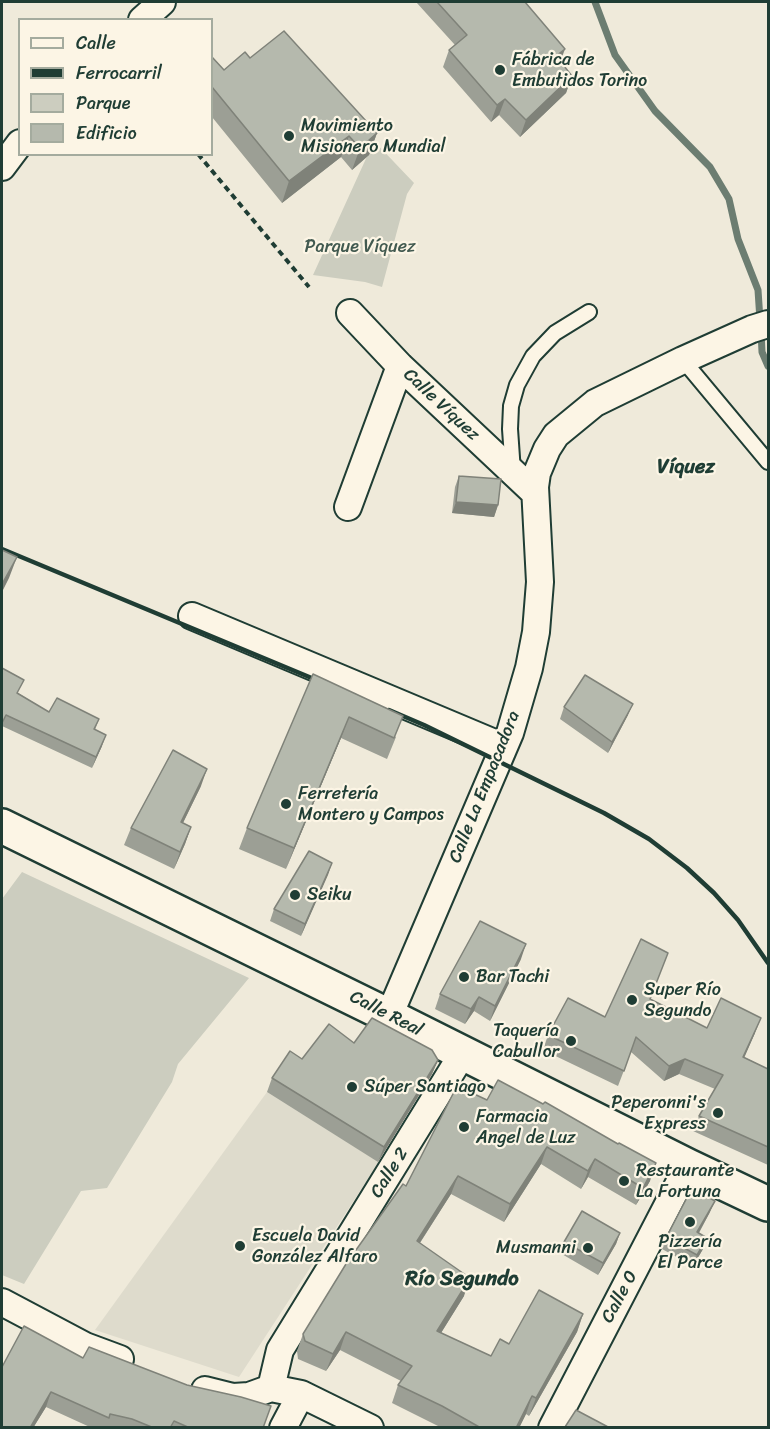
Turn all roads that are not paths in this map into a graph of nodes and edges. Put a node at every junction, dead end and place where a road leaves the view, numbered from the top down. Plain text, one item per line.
1 (162, 2) edge
2 (144, 18) edge
3 (18, 145) edge
4 (2, 167) edge
5 (589, 312) dead end
6 (350, 313) dead end
7 (760, 326) edge
8 (683, 360) junction
9 (400, 366) junction
10 (768, 462) edge
11 (513, 473) junction
12 (535, 493) junction
13 (348, 507) dead end
14 (192, 616) dead end
15 (504, 747) junction
16 (2, 826) edge
17 (389, 1016) junction
18 (463, 1053) junction
19 (688, 1166) junction
20 (768, 1204) edge
21 (2, 1302) edge
22 (139, 1366) edge
23 (187, 1386) edge
24 (271, 1388) junction
25 (302, 1394) junction
26 (283, 1428) edge
27 (370, 1428) edge
28 (552, 1428) edge

1 - 2 street
3 - 4 street
5 - 11 lane
6 - 9 street, Calle Víquez
7 - 8 street, Calle La Empacadora
8 - 10 lane
8 - 12 street, Calle La Empacadora
9 - 11 street, Calle Víquez
9 - 13 street
11 - 12 street, Calle Víquez
12 - 15 street, Calle La Empacadora
14 - 15 street
15 - 17 street, Calle La Empacadora
16 - 17 main road, Calle Real
17 - 18 main road, Calle Real
18 - 19 main road, Calle Real
18 - 24 street, Calle 2
19 - 20 main road, Calle Real
19 - 28 street, Calle 0
21 - 22 street
23 - 24 street
24 - 25 street
25 - 26 street
25 - 27 street

